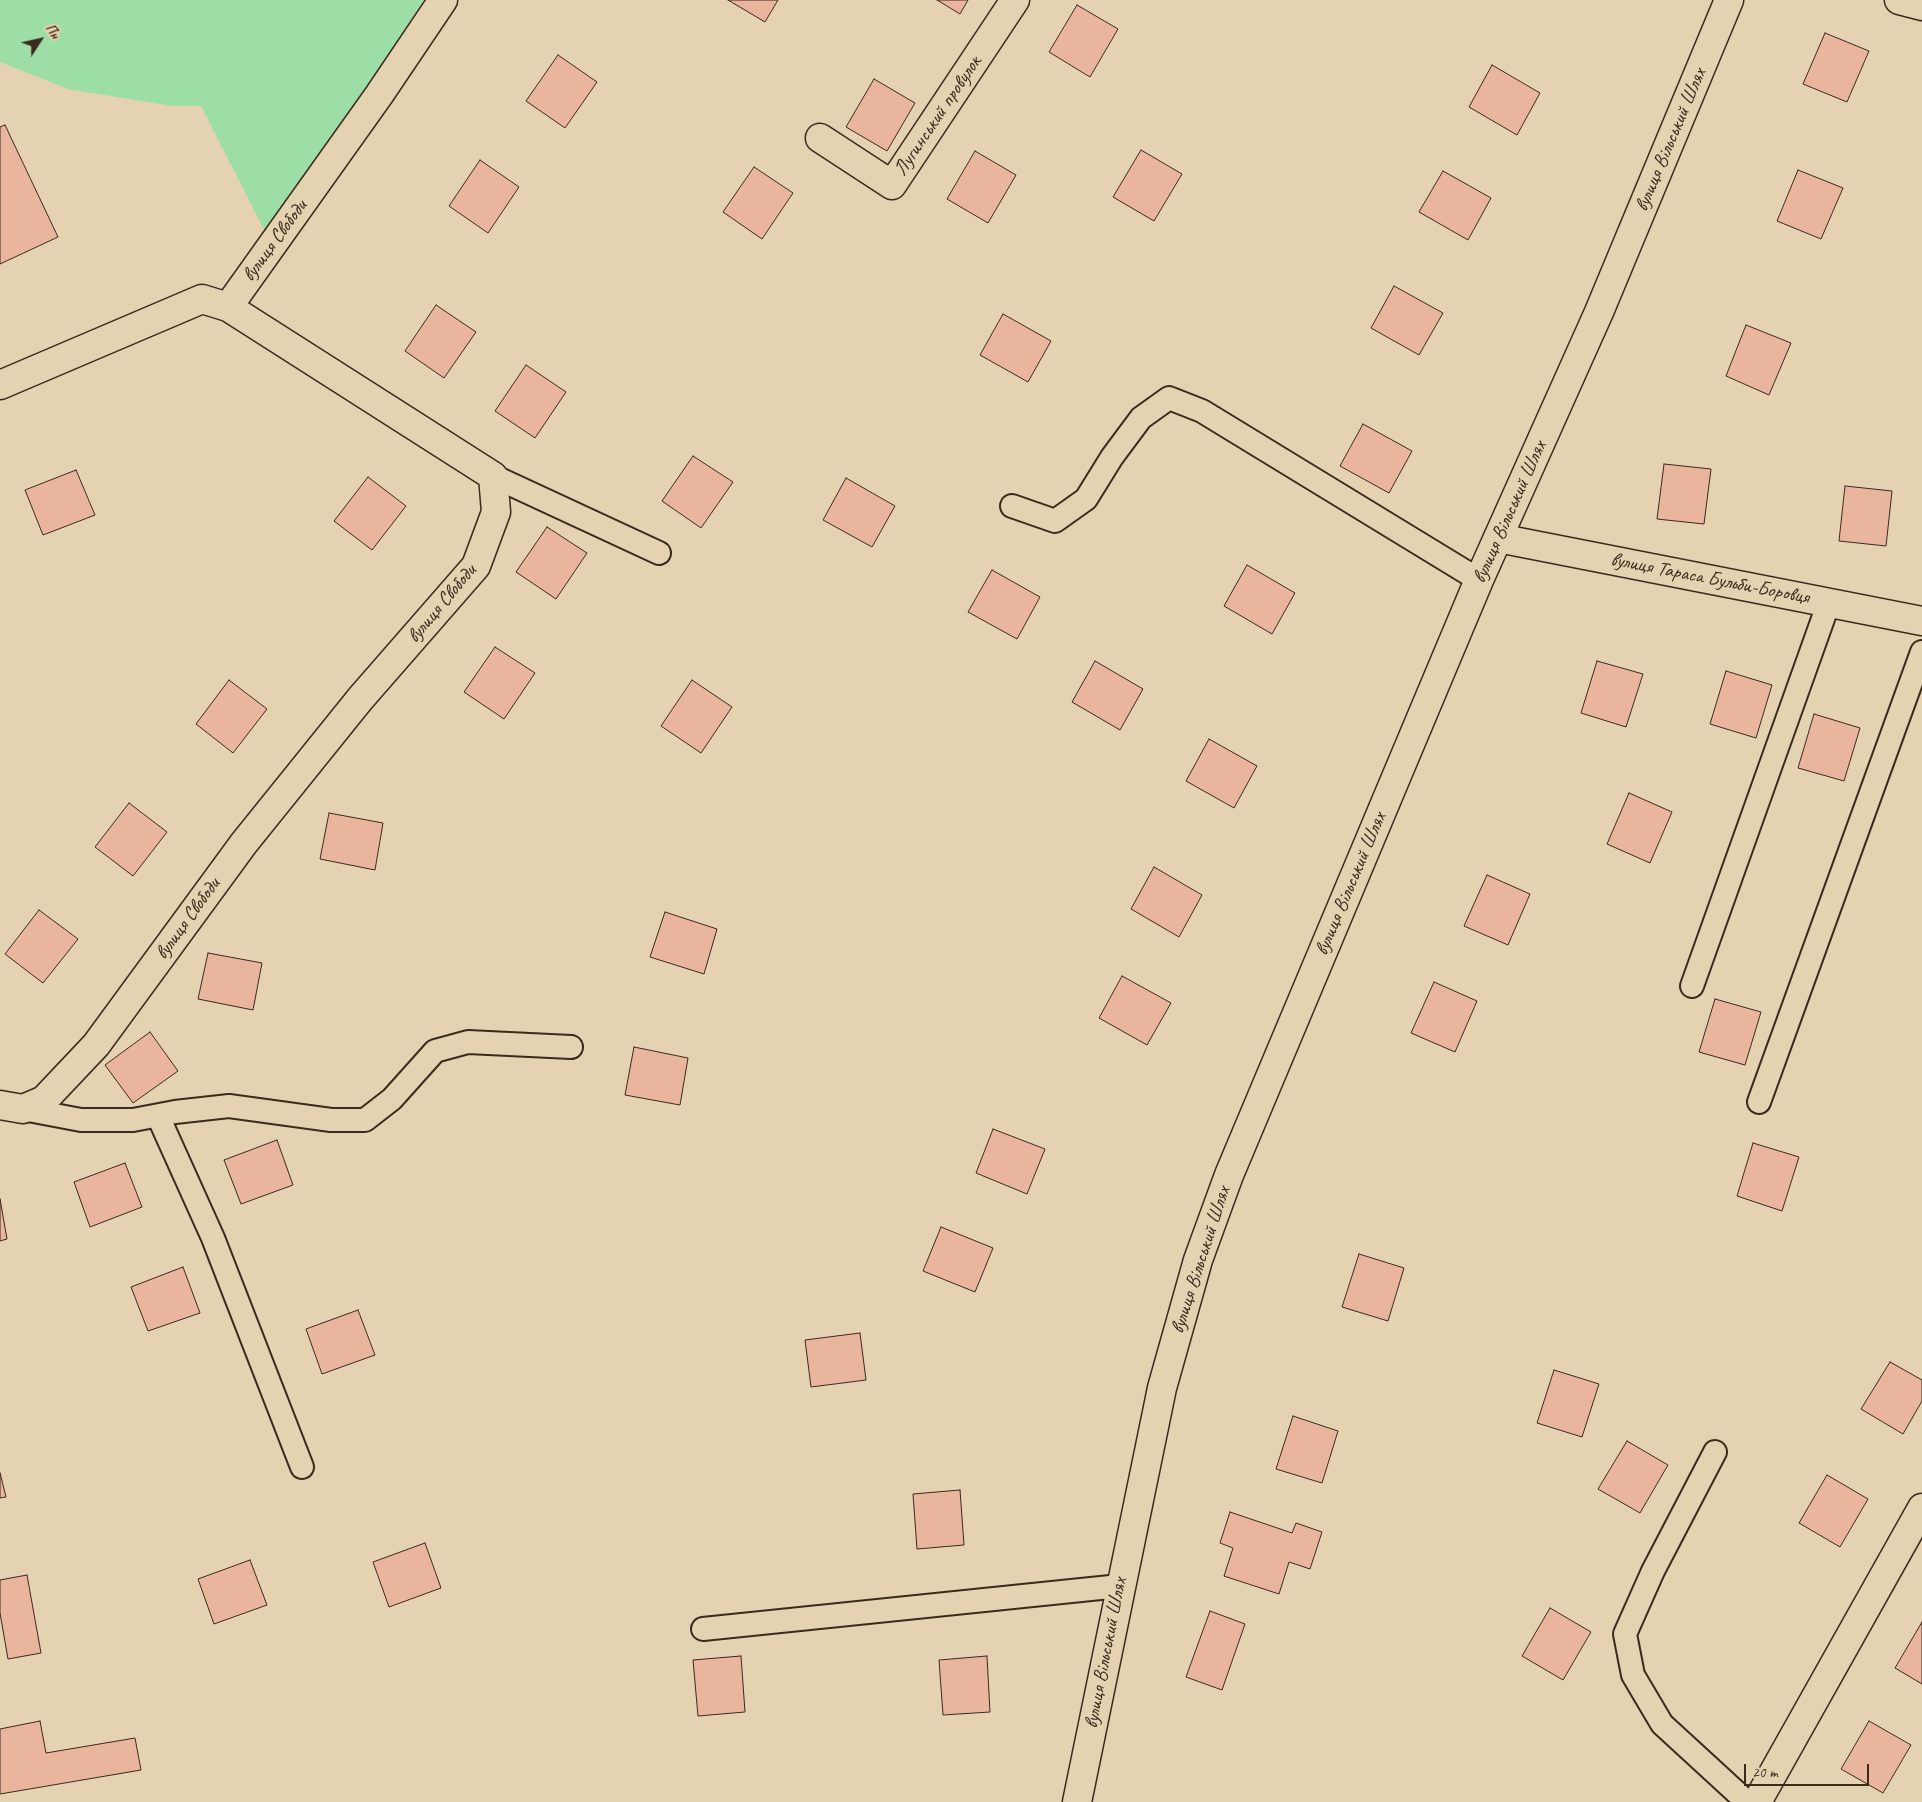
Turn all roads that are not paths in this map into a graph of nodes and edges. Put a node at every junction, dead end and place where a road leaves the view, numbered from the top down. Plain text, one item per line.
1 (443, 0) edge
2 (1015, 0) edge
3 (1729, 0) edge
4 (1899, 0) edge
5 (1922, 6) edge
6 (820, 138) dead end
7 (228, 307) junction
8 (0, 385) edge
9 (493, 476) junction
10 (1012, 506) dead end
11 (1498, 538) junction
12 (659, 553) dead end
13 (1479, 580) junction
14 (1829, 602) junction
15 (1922, 621) edge
16 (1922, 652) edge
17 (1692, 986) dead end
18 (571, 1047) dead end
19 (1759, 1102) dead end
20 (11, 1107) edge
21 (158, 1116) junction
22 (1715, 1452) dead end
23 (302, 1467) dead end
24 (1922, 1508) edge
25 (1120, 1586) junction
26 (703, 1629) dead end
27 (1077, 1802) edge
28 (1747, 1802) edge
29 (1757, 1802) edge

1 - 7 street, вулиця Свободи
2 - 6 street, Лугинський провулок
3 - 11 street, вулиця Вільський Шлях
4 - 5 street
7 - 8 street
7 - 9 street
9 - 12 lane
9 - 20 street, вулиця Свободи
10 - 13 lane
11 - 13 street, вулиця Вільський Шлях
11 - 14 street, вулиця Тараса Бульби-Боровця
13 - 25 street, вулиця Вільський Шлях
14 - 15 street, вулиця Тараса Бульби-Боровця
14 - 17 lane
16 - 19 lane
18 - 21 lane
20 - 21 lane
21 - 23 lane
22 - 28 lane
24 - 29 street
25 - 26 lane
25 - 27 street, вулиця Вільський Шлях

